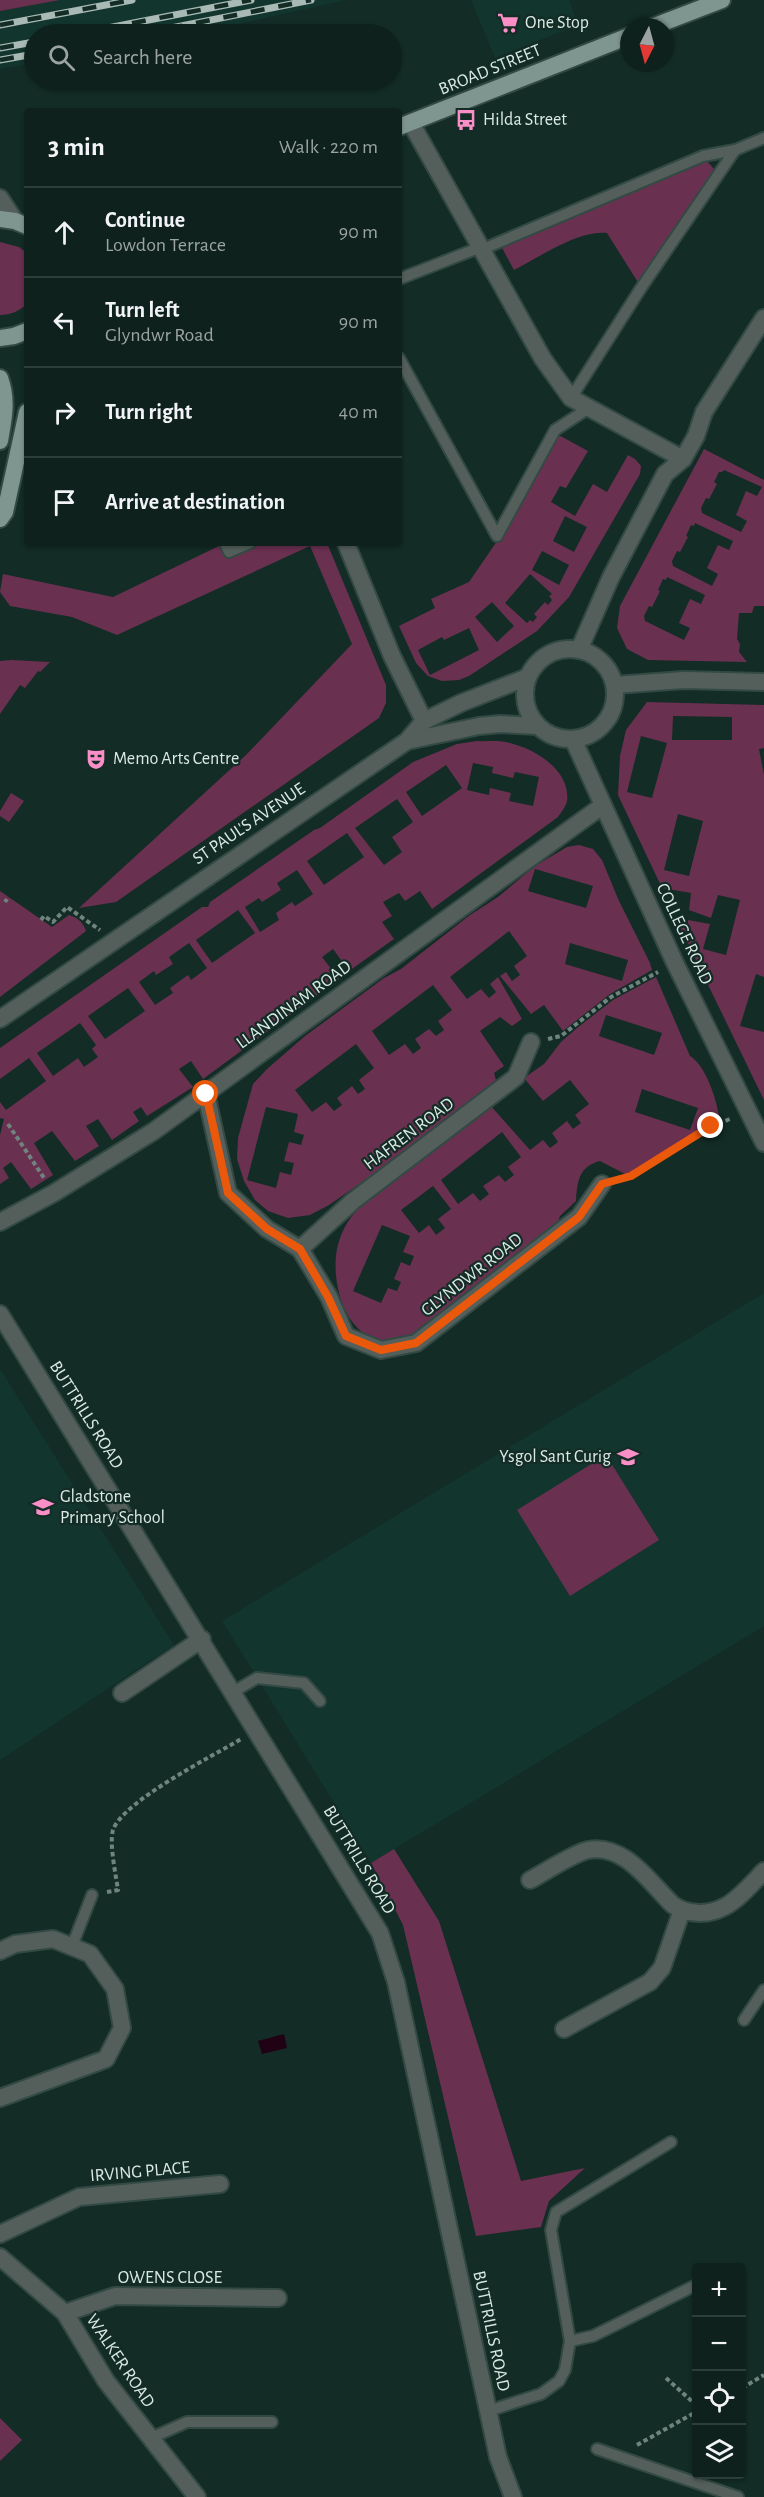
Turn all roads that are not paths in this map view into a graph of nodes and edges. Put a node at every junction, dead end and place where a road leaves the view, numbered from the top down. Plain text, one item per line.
1 (722, 0) edge
2 (674, 19) edge
3 (620, 40) edge
4 (405, 125) edge
5 (764, 138) edge
6 (735, 150) junction
7 (0, 198) edge
8 (14, 222) edge
9 (482, 248) junction
10 (402, 278) edge
11 (764, 318) edge
12 (24, 332) edge
13 (0, 338) edge
14 (402, 363) edge
15 (0, 378) edge
16 (571, 398) junction
17 (589, 408) junction
18 (24, 426) edge
19 (0, 441) edge
20 (683, 459) junction
21 (0, 519) edge
22 (226, 546) edge
23 (243, 546) edge
24 (347, 546) edge
25 (579, 650) junction
26 (528, 677) junction
27 (764, 682) edge
28 (615, 685) junction
29 (424, 721) junction
30 (538, 726) junction
31 (573, 739) junction
32 (406, 741) junction
33 (603, 806) junction
34 (0, 1019) edge
35 (531, 1042) road end
36 (206, 1094) junction
37 (764, 1143) edge
38 (602, 1184) road end
39 (0, 1222) edge
40 (300, 1249) junction
41 (0, 1314) edge
42 (202, 1639) junction
43 (233, 1692) junction
44 (122, 1693) dead end
45 (320, 1701) dead end
46 (764, 1871) edge
47 (530, 1880) dead end
48 (92, 1895) road end
49 (682, 1910) junction
50 (72, 1946) junction
51 (0, 1951) edge
52 (764, 1990) edge
53 (744, 2020) dead end
54 (564, 2029) dead end
55 (0, 2098) edge
56 (670, 2142) dead end
57 (220, 2184) dead end
58 (0, 2234) edge
59 (0, 2257) edge
60 (692, 2287) edge
61 (278, 2298) dead end
62 (65, 2313) junction
63 (570, 2341) junction
64 (488, 2411) junction
65 (272, 2422) dead end
66 (151, 2438) junction
67 (597, 2449) dead end
68 (197, 2497) edge
69 (513, 2497) edge
70 (738, 2497) edge

1 - 2 main road
3 - 4 main road, BROAD STREET
4 - 9 street
5 - 6 lane
6 - 9 lane
6 - 16 lane
7 - 8 street
9 - 10 lane
9 - 16 street
11 - 20 street
12 - 13 main road
14 - 17 lane
15 - 19 main road
16 - 17 street
17 - 20 street
18 - 21 main road
20 - 25 street
22 - 23 lane
24 - 29 street
25 - 26 street
25 - 28 street
26 - 29 street, ST PAUL'S AVENUE
26 - 30 street
27 - 28 street
28 - 31 street
29 - 32 street, ST PAUL'S AVENUE
30 - 31 street
30 - 32 street
31 - 33 street, COLLEGE ROAD
32 - 34 street, ST PAUL'S AVENUE
33 - 36 street, LLANDINAM ROAD
33 - 37 street, COLLEGE ROAD
35 - 40 street, HAFREN ROAD
36 - 39 street, LLANDINAM ROAD
36 - 40 street
38 - 40 street, GLYNDWR ROAD
41 - 42 street, BUTTRILLS ROAD
42 - 43 street, BUTTRILLS ROAD
42 - 44 street
43 - 45 lane
43 - 64 street, BUTTRILLS ROAD
46 - 49 street
47 - 49 street
48 - 50 lane
49 - 54 street
50 - 51 street
50 - 55 street
52 - 53 lane
56 - 63 lane
57 - 58 street, IRVING PLACE
59 - 62 street, WALKER ROAD
60 - 63 lane
61 - 62 street, OWENS CLOSE
62 - 66 street, WALKER ROAD
63 - 64 lane
64 - 69 street, BUTTRILLS ROAD
65 - 66 lane
66 - 68 street, WALKER ROAD
67 - 70 lane

